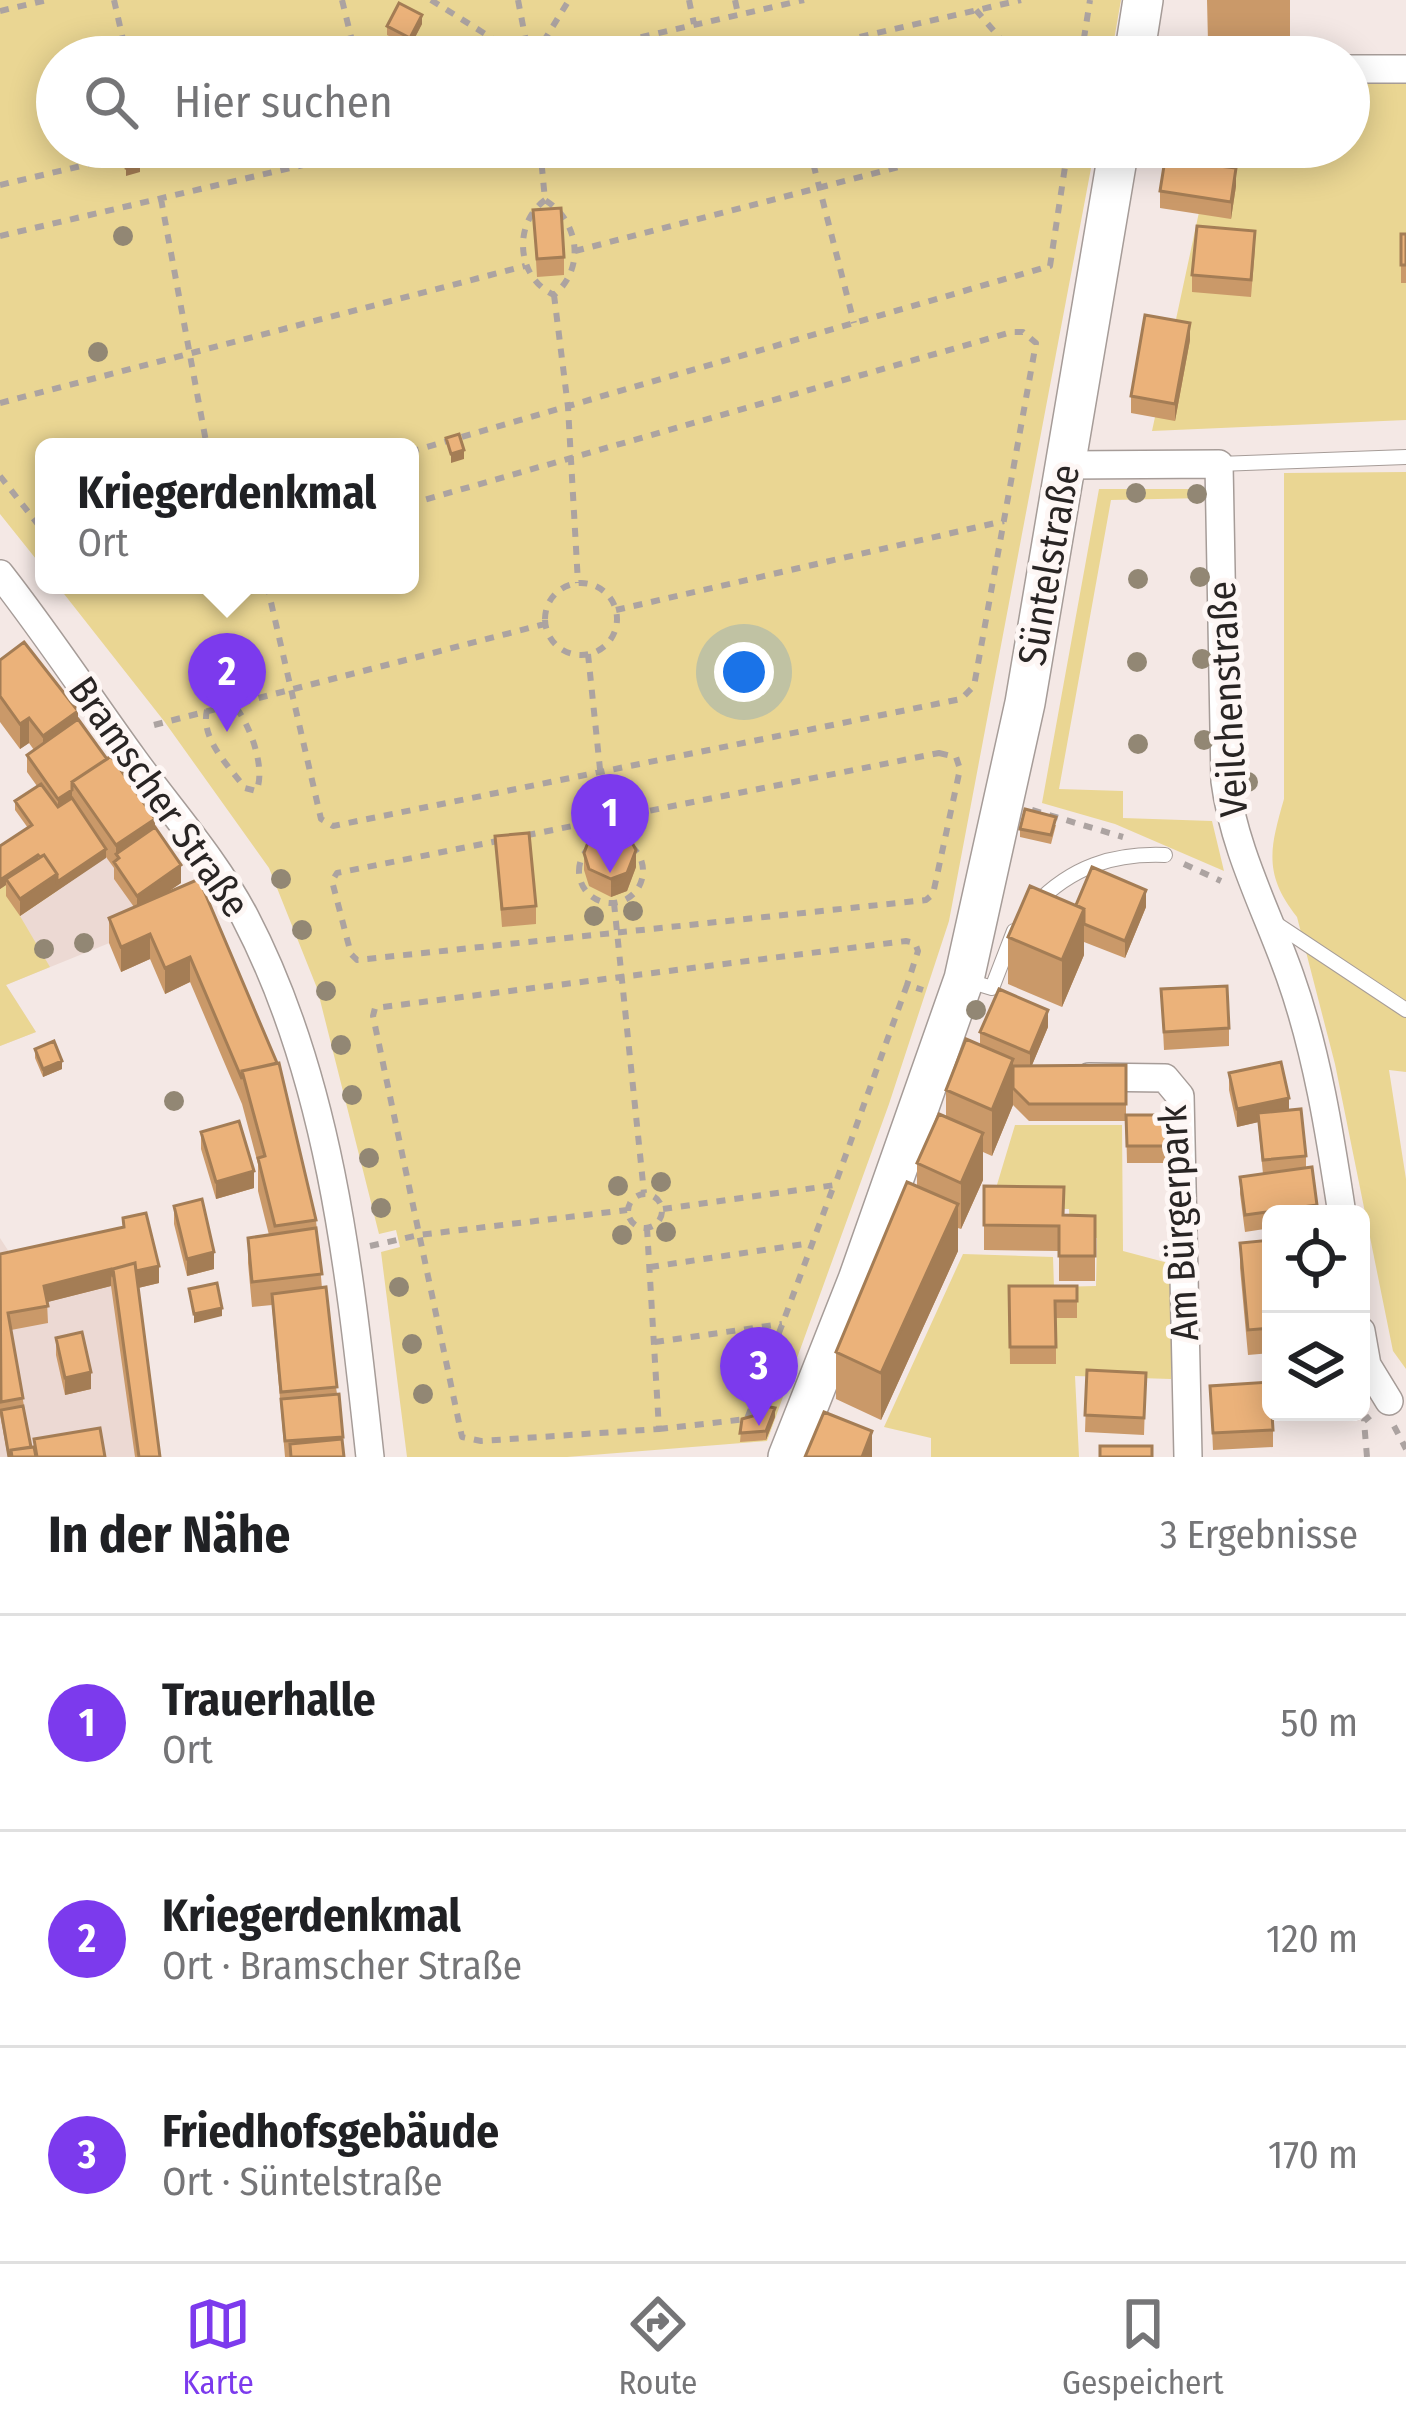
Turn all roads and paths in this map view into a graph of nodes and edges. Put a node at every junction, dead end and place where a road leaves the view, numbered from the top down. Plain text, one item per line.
1 (47, 0) edge
2 (114, 0) edge
3 (342, 0) edge
4 (431, 0) edge
5 (518, 0) edge
6 (569, 0) edge
7 (689, 0) edge
8 (735, 0) edge
9 (804, 0) edge
10 (1022, 0) edge
11 (1090, 0) edge
12 (1143, 0) edge
13 (976, 10) junction
14 (0, 11) edge
15 (738, 14) junction
16 (694, 24) junction
17 (123, 36) edge
18 (351, 36) edge
19 (492, 36) edge
20 (524, 36) edge
21 (543, 36) edge
22 (643, 36) edge
23 (866, 36) edge
24 (998, 36) edge
25 (1084, 36) edge
26 (1137, 36) edge
27 (1370, 69) edge
28 (1406, 69) edge
29 (66, 168) edge
30 (292, 168) edge
31 (542, 168) edge
32 (814, 168) edge
33 (898, 168) edge
34 (1064, 168) edge
35 (1116, 168) edge
36 (0, 184) edge
37 (819, 189) junction
38 (161, 199) junction
39 (545, 200) junction
40 (0, 236) edge
41 (575, 251) junction
42 (525, 266) junction
43 (554, 296) junction
44 (854, 322) junction
45 (190, 356) junction
46 (0, 403) edge
47 (568, 407) junction
48 (205, 438) edge
49 (419, 449) edge
50 (571, 455) junction
51 (1406, 457) edge
52 (1219, 464) junction
53 (1067, 465) junction
54 (0, 476) edge
55 (419, 502) edge
56 (1006, 520) junction
57 (35, 521) edge
58 (0, 574) edge
59 (578, 583) junction
60 (269, 594) edge
61 (616, 610) junction
62 (545, 624) junction
63 (588, 655) junction
64 (292, 689) junction
65 (233, 704) junction
66 (207, 710) junction
67 (154, 724) dead end
68 (599, 771) junction
69 (1048, 814) edge
70 (605, 822) junction
71 (607, 839) junction
72 (1165, 855) junction
73 (1223, 882) dead end
74 (614, 903) junction
75 (1266, 917) junction
76 (617, 934) junction
77 (620, 977) junction
78 (907, 985) junction
79 (948, 986) junction
80 (1406, 1010) edge
81 (1056, 1076) edge
82 (835, 1185) junction
83 (644, 1193) junction
84 (1340, 1205) edge
85 (663, 1209) junction
86 (628, 1210) junction
87 (646, 1228) junction
88 (419, 1235) junction
89 (811, 1243) junction
90 (345, 1254) junction
91 (650, 1267) junction
92 (783, 1324) junction
93 (655, 1342) junction
94 (1370, 1370) edge
95 (1397, 1401) edge
96 (659, 1429) junction
97 (370, 1457) edge
98 (788, 1457) edge
99 (1187, 1457) edge
100 (1367, 1457) edge

1 - 14 path
2 - 17 path
3 - 18 path
4 - 19 path
5 - 20 path
6 - 21 path
7 - 16 path
8 - 15 path
9 - 15 path
10 - 13 path
11 - 25 path
12 - 26 street
13 - 23 path
13 - 24 path
15 - 16 path
16 - 22 path
27 - 28 street
29 - 36 path
30 - 38 path
31 - 39 path
32 - 37 path
33 - 37 path
34 - 44 path
35 - 53 street, Süntelstraße
37 - 41 path
37 - 44 path
38 - 40 path
38 - 45 path
39 - 41 path
39 - 42 path
41 - 43 path
42 - 43 path
42 - 45 path
43 - 47 path
44 - 47 path
45 - 46 path
45 - 48 path
47 - 49 path
47 - 50 path
50 - 55 path
50 - 56 path
50 - 59 path
51 - 52 lane
52 - 53 street
52 - 75 street, Veilchenstraße
53 - 79 street, Süntelstraße
54 - 57 path
56 - 61 path
56 - 68 path
58 - 90 street, Bramscher Straße
59 - 61 path
59 - 62 path
60 - 64 path
61 - 63 path
62 - 63 path
62 - 64 path
63 - 68 path
64 - 65 path
64 - 68 path
65 - 66 path
65 - 66 path
66 - 67 path
68 - 70 path
69 - 72 path
70 - 71 path
70 - 76 path
70 - 76 path
71 - 74 path
71 - 74 path
72 - 73 path
72 - 79 lane
74 - 76 path
75 - 80 lane
75 - 84 street, Veilchenstraße
76 - 77 path
77 - 78 path
77 - 83 path
77 - 88 path
78 - 79 path
78 - 82 path
79 - 98 street, Süntelstraße
81 - 99 street, Am Bürgerpark
82 - 85 path
82 - 89 path
83 - 85 path
83 - 86 path
85 - 87 path
86 - 87 path
86 - 88 path
87 - 91 path
88 - 90 path
88 - 96 path
89 - 91 path
89 - 92 path
90 - 97 street, Bramscher Straße
91 - 93 path
92 - 93 path
92 - 96 path
93 - 96 path
94 - 95 street
95 - 100 path

